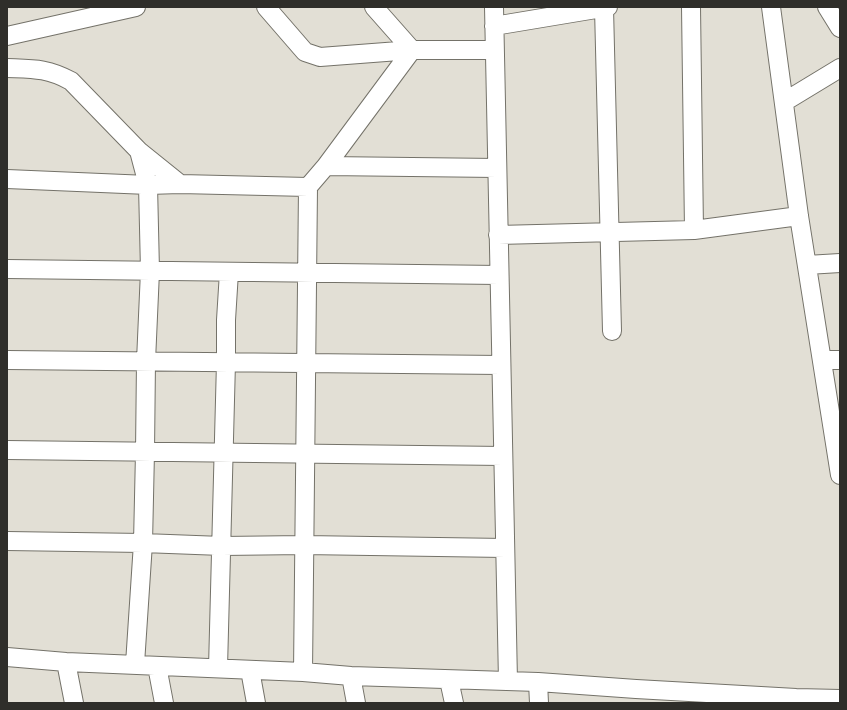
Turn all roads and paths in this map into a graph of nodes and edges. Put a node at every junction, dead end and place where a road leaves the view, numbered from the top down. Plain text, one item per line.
1 (136, 7) edge
2 (266, 7) edge
3 (374, 7) edge
4 (494, 7) edge
5 (606, 7) edge
6 (691, 7) edge
7 (771, 7) edge
8 (827, 7) edge
9 (494, 26) junction
10 (840, 28) edge
11 (7, 36) edge
12 (412, 50) junction
13 (494, 50) junction
14 (7, 68) edge
15 (840, 68) edge
16 (784, 102) junction
17 (138, 151) junction
18 (326, 166) junction
19 (497, 168) junction
20 (7, 179) edge
21 (180, 184) junction
22 (148, 185) junction
23 (308, 187) junction
24 (799, 216) junction
25 (694, 230) junction
26 (610, 233) junction
27 (498, 234) junction
28 (840, 263) edge
29 (807, 265) junction
30 (7, 269) edge
31 (150, 271) junction
32 (229, 272) junction
33 (307, 273) junction
34 (499, 275) junction
35 (612, 331) dead end
36 (7, 360) edge
37 (822, 360) junction
38 (840, 360) edge
39 (146, 361) junction
40 (226, 362) junction
41 (306, 363) junction
42 (501, 365) junction
43 (838, 445) edge
44 (7, 450) edge
45 (145, 452) junction
46 (224, 452) junction
47 (305, 454) junction
48 (503, 456) junction
49 (840, 475) edge
50 (7, 542) edge
51 (143, 543) junction
52 (304, 545) junction
53 (222, 546) junction
54 (505, 548) junction
55 (7, 657) edge
56 (66, 662) junction
57 (136, 664) junction
58 (158, 666) junction
59 (218, 668) junction
60 (250, 670) junction
61 (303, 672) junction
62 (351, 676) junction
63 (449, 680) junction
64 (508, 681) junction
65 (538, 682) junction
66 (636, 696) edge
67 (840, 700) edge
68 (796, 701) edge
69 (74, 703) edge
70 (164, 703) edge
71 (256, 703) edge
72 (356, 703) edge
73 (454, 703) edge
74 (540, 703) edge

1 - 11 street
2 - 12 street
3 - 12 street
4 - 9 street
5 - 9 street
5 - 26 street
6 - 25 street
7 - 16 street
8 - 10 street
9 - 13 street
12 - 13 street
12 - 18 street
13 - 19 street
14 - 17 street
15 - 16 street
16 - 24 street
17 - 21 street
17 - 22 street
18 - 19 street
18 - 23 street
19 - 27 street
20 - 22 street
21 - 22 street
21 - 23 street
22 - 31 street
23 - 33 street
24 - 25 street
24 - 29 street
25 - 26 street
26 - 27 street
26 - 35 street
27 - 34 street
28 - 29 street
29 - 37 street
30 - 31 street
31 - 32 street
31 - 39 street
32 - 33 street
32 - 40 street
33 - 34 street
33 - 41 street
34 - 42 street
36 - 39 street
37 - 38 street
37 - 43 street
39 - 40 street
39 - 45 street
40 - 41 street
40 - 46 street
41 - 42 street
41 - 47 street
42 - 48 street
43 - 49 street
44 - 45 street
45 - 46 street
45 - 51 street
46 - 47 street
46 - 53 street
47 - 48 street
47 - 52 street
48 - 54 street
50 - 51 street
51 - 53 street
51 - 57 street
52 - 53 street
52 - 54 street
52 - 61 street
53 - 59 street
54 - 64 street
55 - 56 street
56 - 57 street
56 - 69 street
57 - 58 street
58 - 59 street
58 - 70 street
59 - 60 street
60 - 61 street
60 - 71 street
61 - 62 street
62 - 63 street
62 - 72 street
63 - 64 street
63 - 73 street
64 - 65 street
65 - 66 street
65 - 74 street
66 - 68 street
67 - 68 street

